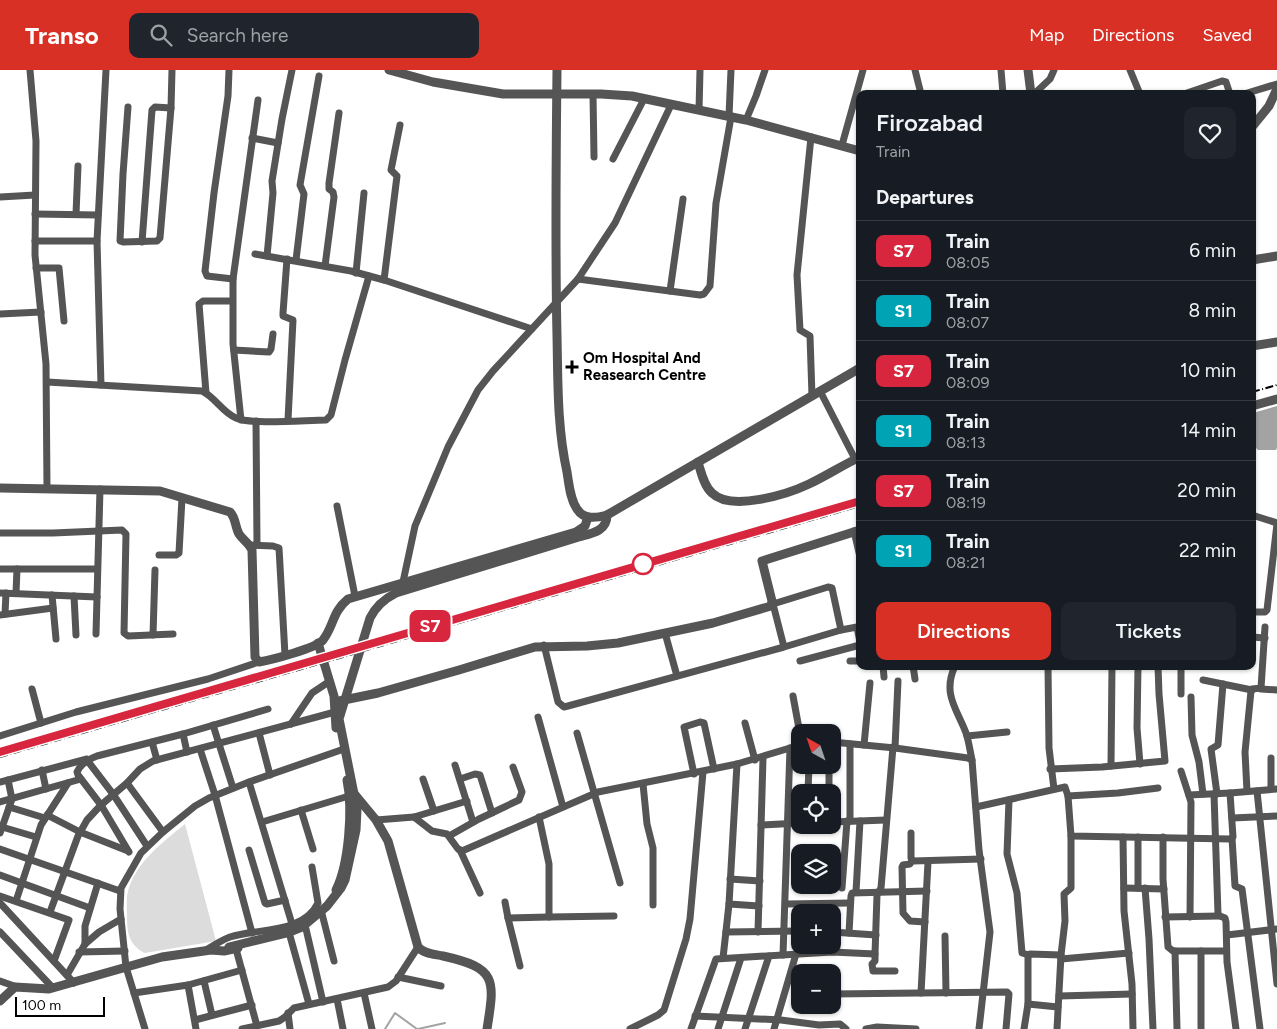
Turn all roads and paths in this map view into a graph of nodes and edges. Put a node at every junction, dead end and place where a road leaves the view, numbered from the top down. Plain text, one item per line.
1 (30, 70) edge
2 (106, 70) edge
3 (172, 70) edge
4 (229, 70) edge
5 (292, 70) edge
6 (389, 70) edge
7 (557, 70) edge
8 (700, 70) edge
9 (731, 70) edge
10 (765, 70) edge
11 (863, 70) edge
12 (914, 70) edge
13 (1001, 70) edge
14 (1028, 70) edge
15 (1054, 70) edge
16 (1130, 70) edge
17 (319, 76) dead end
18 (1277, 84) edge
19 (1277, 89) edge
20 (857, 90) edge
21 (920, 90) edge
22 (1003, 90) edge
23 (1031, 90) edge
24 (1037, 90) edge
25 (1138, 90) edge
26 (1196, 90) edge
27 (1229, 90) edge
28 (1256, 90) edge
29 (593, 94) junction
30 (557, 95) junction
31 (856, 95) edge
32 (644, 99) junction
33 (258, 100) dead end
34 (672, 104) junction
35 (128, 107) dead end
36 (171, 108) junction
37 (699, 110) junction
38 (339, 113) dead end
39 (730, 117) junction
40 (746, 120) junction
41 (1256, 123) edge
42 (400, 125) dead end
43 (811, 137) junction
44 (252, 138) junction
45 (278, 143) junction
46 (842, 145) junction
47 (856, 150) edge
48 (594, 157) dead end
49 (613, 159) dead end
50 (78, 166) dead end
51 (364, 193) dead end
52 (35, 195) junction
53 (0, 197) edge
54 (683, 200) dead end
55 (35, 214) junction
56 (76, 214) junction
57 (98, 215) junction
58 (35, 241) junction
59 (97, 241) junction
60 (142, 242) junction
61 (255, 254) dead end
62 (267, 256) junction
63 (1277, 256) edge
64 (287, 259) junction
65 (1256, 259) edge
66 (296, 260) junction
67 (324, 266) junction
68 (36, 268) junction
69 (356, 273) junction
70 (369, 276) junction
71 (233, 279) junction
72 (578, 279) junction
73 (384, 280) junction
74 (670, 292) junction
75 (232, 300) junction
76 (556, 303) junction
77 (41, 312) junction
78 (0, 314) edge
79 (64, 320) dead end
80 (532, 329) junction
81 (273, 334) dead end
82 (1277, 342) edge
83 (1256, 345) edge
84 (234, 350) junction
85 (856, 370) edge
86 (47, 382) junction
87 (101, 385) junction
88 (206, 392) junction
89 (816, 393) junction
90 (1277, 399) edge
91 (1256, 405) edge
92 (241, 420) junction
93 (288, 420) junction
94 (256, 421) junction
95 (856, 455) edge
96 (856, 459) edge
97 (698, 462) junction
98 (0, 488) edge
99 (47, 489) junction
100 (100, 489) junction
101 (182, 498) junction
102 (337, 506) dead end
103 (607, 515) junction
104 (1256, 516) edge
105 (588, 517) junction
106 (1277, 524) edge
107 (99, 530) junction
108 (856, 530) edge
109 (0, 533) edge
110 (253, 545) junction
111 (160, 555) dead end
112 (1275, 561) edge
113 (0, 569) edge
114 (17, 569) junction
115 (98, 569) junction
116 (154, 570) dead end
117 (403, 582) junction
118 (3, 593) edge
119 (16, 593) junction
120 (52, 595) junction
121 (74, 596) junction
122 (355, 596) junction
123 (97, 597) junction
124 (773, 604) junction
125 (53, 608) junction
126 (1256, 612) edge
127 (3, 614) edge
128 (856, 627) edge
129 (1265, 627) dead end
130 (841, 630) junction
131 (665, 633) junction
132 (96, 634) dead end
133 (173, 634) dead end
134 (76, 635) dead end
135 (153, 635) junction
136 (1256, 637) edge
137 (1265, 638) junction
138 (56, 640) dead end
139 (318, 643) junction
140 (856, 644) edge
141 (544, 646) junction
142 (784, 647) junction
143 (285, 655) junction
144 (800, 661) dead end
145 (850, 661) dead end
146 (856, 661) edge
147 (259, 662) junction
148 (883, 670) edge
149 (914, 670) edge
150 (952, 670) edge
151 (1048, 670) edge
152 (1112, 670) edge
153 (1138, 670) edge
154 (1158, 670) edge
155 (1181, 670) edge
156 (677, 676) junction
157 (884, 677) dead end
158 (915, 679) dead end
159 (1204, 680) dead end
160 (330, 681) junction
161 (898, 681) dead end
162 (870, 683) dead end
163 (1223, 684) junction
164 (32, 689) dead end
165 (1261, 689) junction
166 (1252, 690) junction
167 (1277, 690) edge
168 (1181, 694) dead end
169 (793, 696) dead end
170 (1191, 697) dead end
171 (334, 702) junction
172 (268, 709) dead end
173 (334, 712) junction
174 (538, 717) dead end
175 (41, 723) junction
176 (745, 723) dead end
177 (291, 724) junction
178 (798, 724) edge
179 (213, 725) junction
180 (1007, 732) dead end
181 (259, 733) junction
182 (577, 733) dead end
183 (183, 734) junction
184 (0, 736) edge
185 (967, 736) junction
186 (152, 742) junction
187 (841, 743) edge
188 (218, 744) junction
189 (850, 744) junction
190 (864, 745) junction
191 (790, 748) joint
192 (894, 748) junction
193 (200, 749) junction
194 (341, 750) junction
195 (187, 752) junction
196 (763, 758) junction
197 (1271, 758) dead end
198 (89, 759) junction
199 (157, 760) junction
200 (754, 760) junction
201 (972, 760) junction
202 (737, 764) junction
203 (1140, 764) junction
204 (456, 765) dead end
205 (1111, 766) junction
206 (514, 767) dead end
207 (714, 769) junction
208 (1050, 769) junction
209 (42, 770) junction
210 (1181, 770) dead end
211 (703, 772) junction
212 (694, 774) junction
213 (270, 775) junction
214 (81, 779) junction
215 (423, 779) dead end
216 (460, 779) junction
217 (4, 781) edge
218 (249, 782) junction
219 (68, 783) junction
220 (127, 783) junction
221 (643, 784) junction
222 (233, 788) junction
223 (1158, 788) dead end
224 (46, 789) junction
225 (1054, 789) junction
226 (1274, 789) edge
227 (1247, 791) junction
228 (1257, 791) junction
229 (349, 792) junction
230 (1230, 792) junction
231 (595, 793) junction
232 (113, 794) junction
233 (1203, 794) junction
234 (1216, 794) junction
235 (215, 795) junction
236 (1189, 795) junction
237 (1068, 796) junction
238 (12, 799) junction
239 (1009, 800) junction
240 (467, 801) junction
241 (0, 802) edge
242 (101, 805) junction
243 (9, 807) junction
244 (563, 807) junction
245 (976, 807) junction
246 (301, 810) junction
247 (434, 811) junction
248 (492, 812) junction
249 (46, 816) junction
250 (1277, 816) edge
251 (414, 817) junction
252 (539, 818) junction
253 (1232, 818) junction
254 (1259, 818) junction
255 (376, 820) junction
256 (886, 820) junction
257 (841, 821) edge
258 (849, 821) junction
259 (860, 821) junction
260 (262, 822) junction
261 (473, 822) junction
262 (788, 823) junction
263 (762, 825) junction
264 (1, 830) edge
265 (80, 832) junction
266 (163, 832) junction
267 (911, 833) dead end
268 (449, 836) junction
269 (1072, 836) junction
270 (36, 837) junction
271 (1123, 837) junction
272 (1138, 837) junction
273 (1163, 837) junction
274 (1190, 838) junction
275 (1232, 838) junction
276 (1216, 839) junction
277 (147, 846) junction
278 (0, 849) edge
279 (312, 849) dead end
280 (249, 850) dead end
281 (460, 850) junction
282 (129, 852) junction
283 (139, 856) junction
284 (29, 858) junction
285 (981, 859) junction
286 (912, 860) junction
287 (928, 862) junction
288 (312, 867) dead end
289 (64, 870) junction
290 (0, 875) edge
291 (730, 878) junction
292 (760, 881) junction
293 (22, 882) junction
294 (98, 883) junction
295 (620, 883) dead end
296 (842, 888) dead end
297 (1124, 888) junction
298 (1142, 888) junction
299 (1164, 889) junction
300 (120, 891) junction
301 (926, 891) junction
302 (856, 892) junction
303 (902, 892) junction
304 (480, 893) dead end
305 (877, 893) junction
306 (56, 895) junction
307 (0, 896) edge
308 (285, 900) junction
309 (16, 901) junction
310 (505, 902) dead end
311 (0, 903) edge
312 (850, 903) junction
313 (729, 904) junction
314 (786, 904) junction
315 (653, 905) dead end
316 (759, 906) junction
317 (90, 908) junction
318 (321, 910) junction
319 (50, 912) junction
320 (614, 916) dead end
321 (1219, 916) junction
322 (548, 917) junction
323 (1165, 917) junction
324 (1190, 917) junction
325 (508, 918) junction
326 (121, 919) junction
327 (925, 922) junction
328 (292, 924) junction
329 (306, 929) junction
330 (1274, 930) edge
331 (785, 931) junction
332 (791, 931) edge
333 (0, 932) edge
334 (726, 932) junction
335 (758, 932) junction
336 (252, 933) junction
337 (841, 933) edge
338 (849, 933) junction
339 (1247, 933) junction
340 (876, 934) junction
341 (290, 936) junction
342 (945, 936) dead end
343 (1227, 936) junction
344 (85, 944) junction
345 (418, 947) junction
346 (232, 948) junction
347 (125, 951) junction
348 (204, 951) junction
349 (1175, 951) junction
350 (1201, 951) junction
351 (1226, 951) junction
352 (79, 952) junction
353 (841, 952) edge
354 (1129, 953) junction
355 (796, 954) joint
356 (875, 954) junction
357 (783, 955) junction
358 (1029, 955) junction
359 (769, 956) junction
360 (1061, 957) junction
361 (723, 958) junction
362 (741, 958) junction
363 (54, 961) junction
364 (334, 961) dead end
365 (126, 966) junction
366 (520, 966) dead end
367 (242, 970) junction
368 (895, 971) dead end
369 (67, 975) junction
370 (398, 977) junction
371 (204, 980) junction
372 (0, 981) edge
373 (74, 983) junction
374 (1277, 984) edge
375 (188, 985) junction
376 (441, 986) dead end
377 (18, 987) junction
378 (53, 988) junction
379 (983, 992) junction
380 (134, 993) junction
381 (364, 993) junction
382 (921, 993) junction
383 (946, 993) junction
384 (841, 994) edge
385 (1132, 994) junction
386 (1059, 996) junction
387 (337, 999) junction
388 (0, 1001) edge
389 (322, 1002) junction
390 (309, 1004) junction
391 (1028, 1004) junction
392 (252, 1005) junction
393 (1058, 1007) junction
394 (288, 1013) junction
395 (212, 1015) junction
396 (695, 1016) junction
397 (722, 1017) junction
398 (748, 1019) junction
399 (195, 1020) junction
400 (777, 1020) junction
401 (257, 1026) junction
402 (801, 1026) edge
403 (827, 1027) edge
404 (877, 1028) edge
405 (145, 1029) edge
406 (196, 1029) edge
407 (242, 1029) edge
408 (290, 1029) edge
409 (343, 1029) edge
410 (372, 1029) edge
411 (487, 1029) edge
412 (630, 1029) edge
413 (691, 1029) edge
414 (718, 1029) edge
415 (745, 1029) edge
416 (774, 1029) edge
417 (846, 1029) edge
418 (866, 1029) edge
419 (916, 1029) edge
420 (979, 1029) edge
421 (1006, 1029) edge
422 (1024, 1029) edge
423 (1057, 1029) edge
424 (1133, 1029) edge
425 (1153, 1029) edge
426 (1176, 1029) edge
427 (1201, 1029) edge
428 (1236, 1029) edge
429 (1260, 1029) edge

1 - 52 street
2 - 57 street
3 - 36 street
4 - 71 street
5 - 45 street
6 - 30 street
7 - 30 street
8 - 37 street
9 - 39 street
10 - 40 street
11 - 20 street
12 - 21 street
13 - 22 street
14 - 23 street
15 - 24 street
16 - 25 street
17 - 66 street
18 - 28 street
19 - 41 street
26 - 27 street
29 - 30 street
29 - 32 street
29 - 48 street
30 - 76 street
31 - 46 street
32 - 34 street
32 - 49 street
33 - 44 street
34 - 37 street
34 - 72 street
35 - 60 street
36 - 60 street
36 - 60 street
37 - 39 street
38 - 67 street
39 - 40 street
39 - 74 street
40 - 43 street
42 - 73 street
43 - 46 street
43 - 89 street
44 - 45 street
44 - 71 street
45 - 62 street
46 - 47 street
50 - 56 street
51 - 69 street
52 - 53 street
52 - 55 street
54 - 74 street
55 - 56 street
55 - 58 street
56 - 57 street
57 - 59 street
58 - 59 street
58 - 68 street
59 - 87 street
61 - 62 street
62 - 64 street
63 - 65 street
64 - 66 street
64 - 93 street
66 - 67 street
67 - 69 street
68 - 77 street
68 - 79 street
69 - 70 street
70 - 73 street
70 - 93 street
71 - 75 street
72 - 74 street
72 - 76 street
73 - 80 street
75 - 84 street
75 - 88 street
76 - 80 street
76 - 105 street
77 - 78 street
77 - 86 street
80 - 117 street
81 - 84 street
82 - 83 street
84 - 92 street
85 - 89 street
86 - 87 street
86 - 99 street
87 - 88 street
88 - 92 street
89 - 95 street
89 - 97 street
90 - 91 street
92 - 94 street
93 - 94 street
94 - 110 street
96 - 97 street
97 - 103 street
98 - 99 street
99 - 100 street
100 - 101 street
100 - 107 street
101 - 110 street
101 - 111 street
102 - 122 street
103 - 105 street
103 - 346 street, bridge
104 - 106 street
105 - 117 street
106 - 112 street
107 - 109 street
107 - 115 street
107 - 135 street
108 - 124 street
110 - 143 street
110 - 147 street
112 - 126 street
113 - 114 street
114 - 115 street
114 - 119 street
115 - 123 street
116 - 135 street
117 - 122 street
118 - 119 street
118 - 127 street
119 - 120 street
120 - 121 street
120 - 125 street
121 - 123 street
121 - 134 street
122 - 139 street
123 - 132 street
124 - 130 street
124 - 131 street
124 - 142 street
125 - 127 street
125 - 138 street
128 - 130 street
129 - 137 street
130 - 142 street
131 - 141 street
131 - 156 street
133 - 135 street
136 - 137 street
137 - 165 street
139 - 143 street
139 - 160 street
140 - 144 street
141 - 156 street
141 - 171 street
142 - 156 street
143 - 147 street
145 - 146 street
147 - 175 street
148 - 157 street
149 - 158 street
150 - 185 street
151 - 208 street
152 - 205 street
153 - 203 street
154 - 203 street
155 - 168 street
159 - 163 street
160 - 171 street
160 - 177 street
161 - 192 street
162 - 190 street
163 - 166 street
163 - 234 street
164 - 175 street
165 - 166 street
165 - 167 street
166 - 227 street
169 - 178 street
170 - 233 street
171 - 173 street
172 - 179 street
173 - 177 street
173 - 194 street
174 - 244 street
175 - 184 street
176 - 200 street
177 - 181 street
179 - 183 street
179 - 188 street
180 - 185 street
181 - 188 street
181 - 213 street
182 - 231 street
183 - 186 street
183 - 195 street
185 - 201 street
186 - 198 street
186 - 199 street
187 - 189 street
188 - 193 street
188 - 222 street
189 - 190 street
189 - 258 street
190 - 192 street
191 - 196 street
191 - 262 street
192 - 201 street
192 - 256 street
193 - 195 street
193 - 235 street
194 - 213 street
194 - 229 street
195 - 199 street
196 - 200 street
196 - 263 street
197 - 226 street
198 - 209 street
198 - 214 street
198 - 232 street
199 - 220 street
200 - 202 street
201 - 245 street
202 - 207 street
202 - 291 street
203 - 205 street
204 - 216 street
205 - 208 street
206 - 248 street
207 - 211 street
207 - 212 street
208 - 225 street
209 - 217 street
209 - 224 street
210 - 236 street
211 - 212 street
211 - 412 street
212 - 221 street
213 - 218 street
214 - 219 street
214 - 242 street
215 - 247 street
216 - 240 street
216 - 248 street
217 - 238 street
218 - 222 street
218 - 260 street
219 - 224 street
219 - 249 street
220 - 232 street
220 - 266 street
221 - 231 street
221 - 315 street
222 - 235 street
223 - 237 street
224 - 238 street
225 - 237 street
225 - 239 street
226 - 228 street
227 - 228 street
227 - 230 street
228 - 254 street
229 - 246 street
229 - 255 street
229 - 318 street
230 - 234 street
230 - 253 street
231 - 244 street
231 - 295 street
232 - 242 street
232 - 277 street
233 - 234 street
233 - 236 street
234 - 276 street
235 - 266 street
235 - 336 street
236 - 274 street
237 - 269 street
238 - 241 street
238 - 243 street
239 - 245 street
239 - 358 street
240 - 247 street
240 - 261 street
242 - 265 street
242 - 282 street
243 - 249 street
243 - 264 street
244 - 252 street
245 - 285 street
246 - 260 street
246 - 279 street
247 - 251 street
248 - 261 street
249 - 265 street
249 - 270 street
250 - 254 street
251 - 255 street
251 - 268 street
252 - 281 street
252 - 322 street
253 - 254 street
253 - 275 street
254 - 330 street
255 - 345 street
256 - 259 street
256 - 305 street
257 - 258 street
258 - 259 street
258 - 296 street
259 - 302 street
260 - 308 street
261 - 268 street
262 - 263 street
262 - 314 street
263 - 292 street
264 - 270 street
265 - 282 street
265 - 289 street
266 - 277 street
267 - 286 street
268 - 281 street
269 - 271 street
269 - 360 street
270 - 284 street
271 - 272 street
271 - 297 street
272 - 273 street
272 - 298 street
273 - 274 street
273 - 299 street
274 - 276 street
274 - 324 street
275 - 276 street
275 - 339 street
276 - 321 street
277 - 283 street
278 - 284 street
280 - 308 street
281 - 304 street
282 - 283 street
283 - 300 street
284 - 289 street
284 - 293 street
285 - 287 street
285 - 379 street
286 - 287 street
286 - 303 street
287 - 301 street
288 - 328 street
289 - 294 street
289 - 306 street
290 - 293 street
291 - 292 street
291 - 313 street
292 - 316 street
293 - 306 street
293 - 309 street
294 - 300 street
294 - 317 street
297 - 298 street
297 - 354 street
298 - 299 street
298 - 425 street
299 - 323 street
300 - 326 street
301 - 303 street
301 - 327 street
302 - 305 street
302 - 312 street
303 - 305 street
303 - 327 street
305 - 340 street
306 - 317 street
306 - 319 street
307 - 309 street
308 - 328 street
309 - 319 street
310 - 325 street
311 - 363 street
312 - 314 street
312 - 338 street
313 - 316 street
313 - 334 street
314 - 331 street
316 - 335 street
317 - 344 street
318 - 329 street
318 - 364 street
319 - 363 street
320 - 322 street
321 - 324 street
321 - 343 street
322 - 325 street
323 - 324 street
323 - 349 street
325 - 366 street
326 - 344 street
326 - 347 street
327 - 382 street
328 - 336 street
329 - 341 street
329 - 389 street
330 - 339 street
330 - 374 street
331 - 332 street
331 - 335 street
331 - 357 street
333 - 378 street
334 - 335 street
334 - 361 street
336 - 348 street
337 - 338 street
338 - 340 street
339 - 343 street
339 - 429 street
340 - 356 street
341 - 346 street
341 - 390 street
342 - 383 street
343 - 351 street
344 - 352 street
345 - 370 street
345 - 411 street
346 - 348 street
346 - 367 street
347 - 352 street
347 - 365 street
348 - 365 street
349 - 350 street
349 - 426 street
350 - 351 street
350 - 427 street
351 - 428 street
352 - 369 street
353 - 356 street
354 - 360 street
354 - 385 street
355 - 357 street
355 - 400 street
356 - 368 street
357 - 359 street
358 - 360 street
358 - 391 street
359 - 362 street
359 - 398 street
360 - 386 street
361 - 362 street
361 - 396 street
362 - 397 street
363 - 369 street
365 - 373 street
365 - 380 street
367 - 371 street
367 - 392 street
369 - 373 street
370 - 376 street
370 - 381 street
371 - 375 street
371 - 395 street
372 - 377 street
373 - 378 street
375 - 380 street
375 - 399 street
377 - 378 street
377 - 388 street
379 - 383 street
379 - 420 street
379 - 421 street
380 - 405 street
381 - 387 street
381 - 410 street
382 - 383 street
382 - 384 street
385 - 386 street
385 - 424 street
386 - 393 street
387 - 389 street
387 - 409 street
389 - 390 street
390 - 394 street
391 - 393 street
391 - 422 street
392 - 395 street
392 - 401 street
393 - 423 street
394 - 401 street
394 - 408 street
395 - 399 street
396 - 397 street
396 - 413 street
397 - 398 street
397 - 414 street
398 - 400 street
398 - 415 street
399 - 406 street
400 - 402 street
400 - 416 street
401 - 407 street
402 - 403 street
403 - 417 street
404 - 418 street
404 - 419 street

